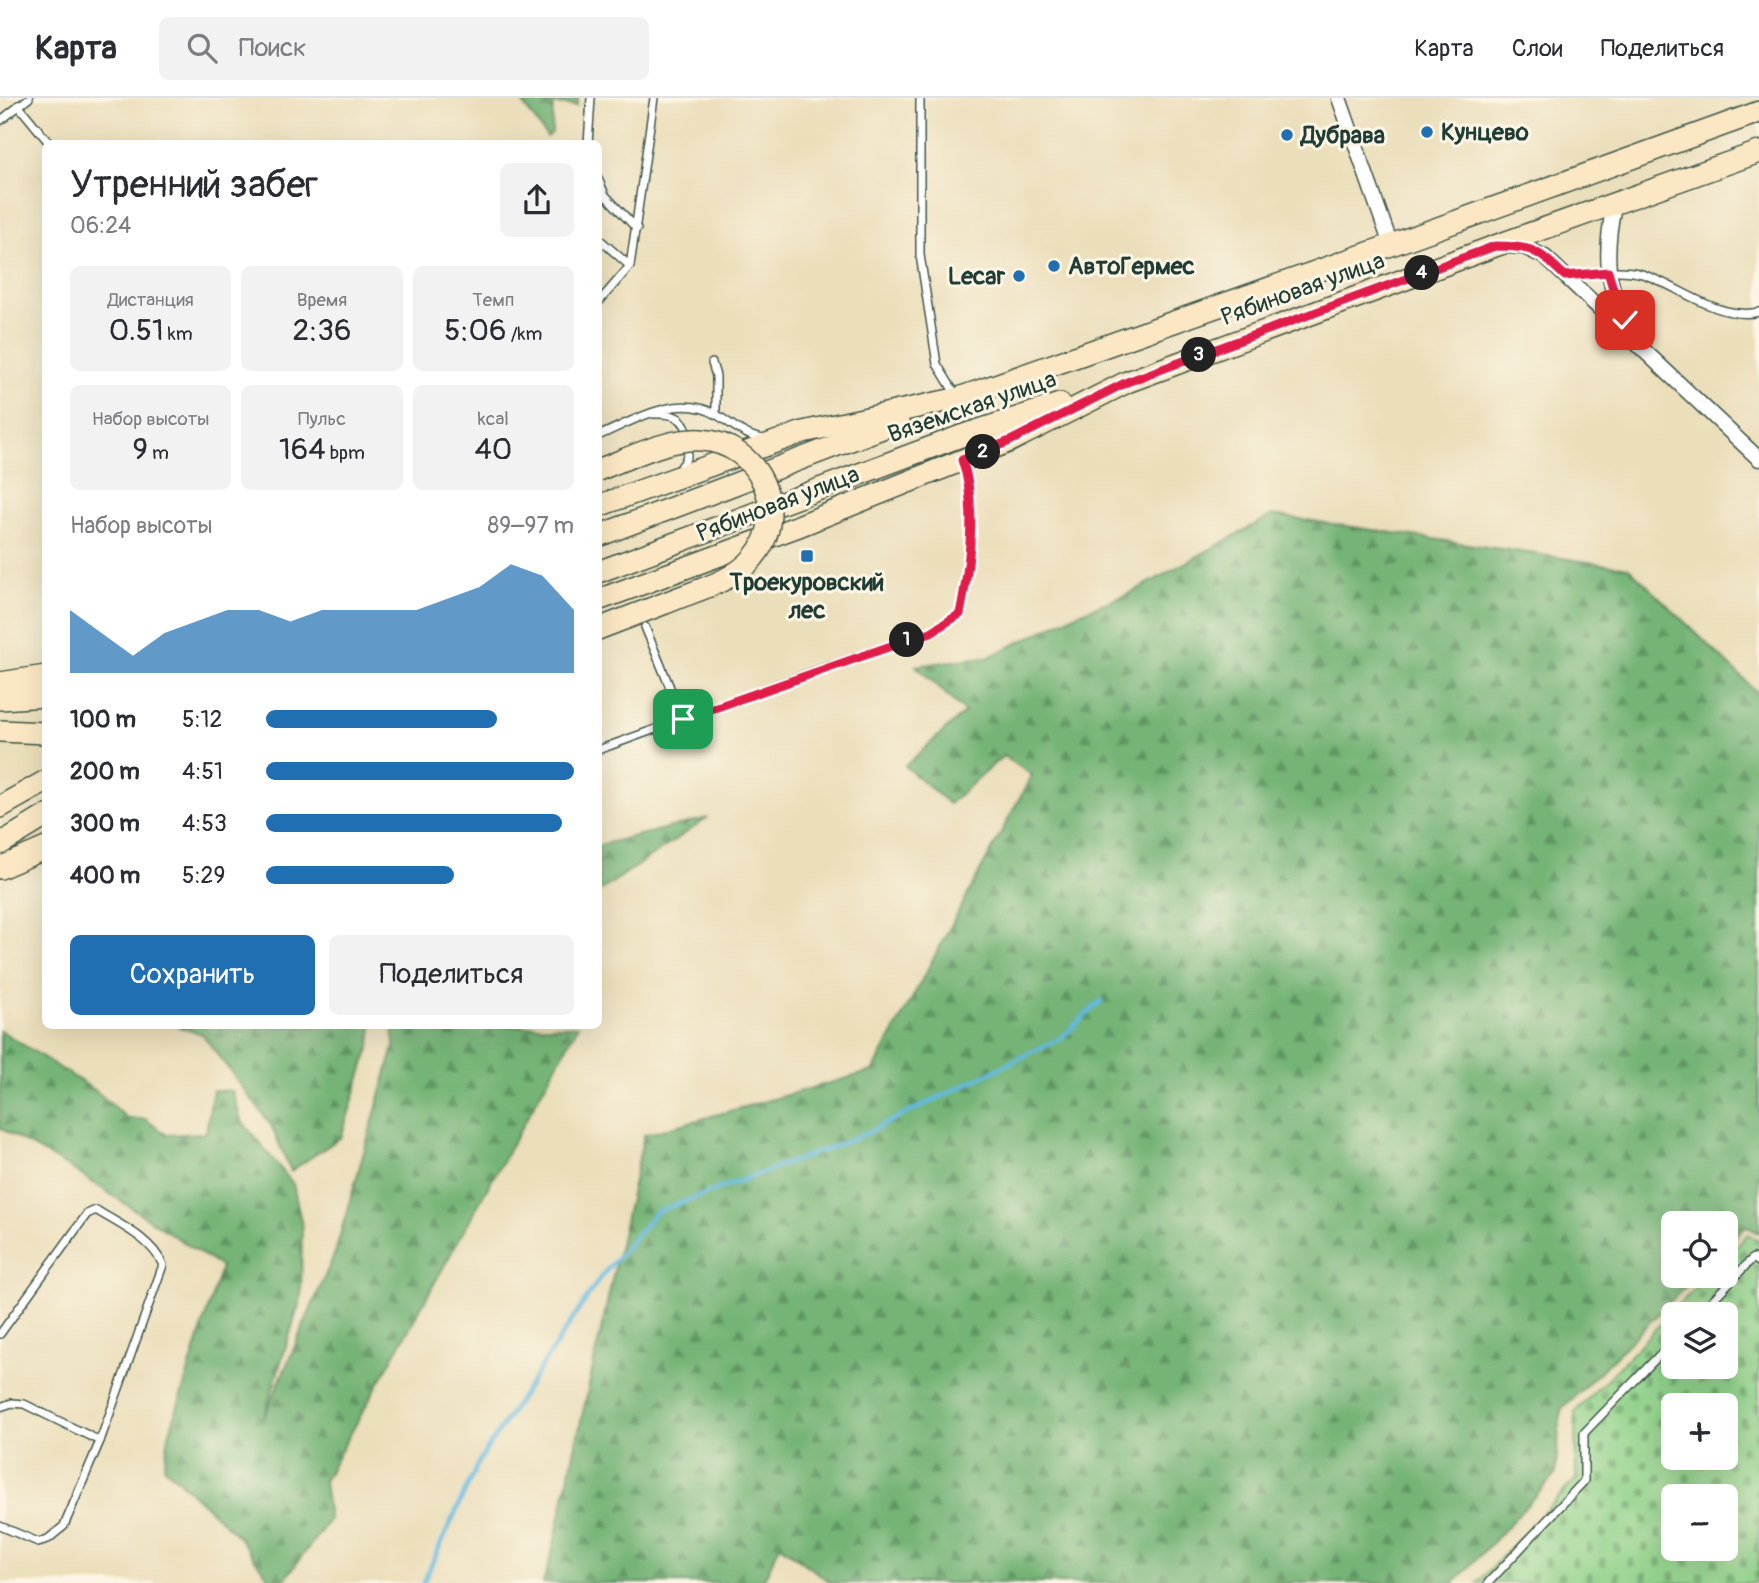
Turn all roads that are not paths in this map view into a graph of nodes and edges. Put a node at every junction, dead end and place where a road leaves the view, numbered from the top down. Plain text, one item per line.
1 (29, 98) edge
2 (592, 98) edge
3 (654, 98) edge
4 (920, 98) edge
5 (1339, 98) edge
6 (18, 105) junction
7 (1759, 112) edge
8 (0, 121) edge
9 (47, 140) edge
10 (588, 140) edge
11 (1759, 152) edge
12 (602, 186) edge
13 (1614, 205) junction
14 (637, 229) junction
15 (602, 241) edge
16 (1391, 245) junction
17 (1495, 246) junction
18 (631, 266) junction
19 (1608, 272) junction
20 (1565, 276) junction
21 (602, 299) edge
22 (1759, 312) edge
23 (1650, 355) junction
24 (712, 363) dead end
25 (1127, 382) junction
26 (959, 398) junction
27 (648, 414) junction
28 (716, 414) junction
29 (803, 432) junction
30 (602, 434) edge
31 (1759, 459) edge
32 (962, 460) junction
33 (602, 469) edge
34 (666, 481) junction
35 (602, 505) edge
36 (602, 534) edge
37 (602, 571) edge
38 (602, 599) edge
39 (602, 627) edge
40 (645, 627) dead end
41 (42, 677) edge
42 (0, 683) edge
43 (42, 696) edge
44 (0, 699) edge
45 (683, 719) junction
46 (0, 731) edge
47 (42, 733) edge
48 (602, 749) edge
49 (42, 783) edge
50 (0, 807) edge
51 (42, 818) edge
52 (0, 844) edge
53 (42, 850) edge
54 (0, 868) edge
55 (1759, 1262) edge
56 (1711, 1302) edge
57 (0, 1334) edge
58 (1661, 1353) edge
59 (0, 1407) edge
60 (100, 1441) junction
61 (0, 1526) edge
62 (1488, 1583) edge

1 - 6 lane
2 - 10 lane
3 - 14 lane
4 - 26 lane
5 - 16 street
6 - 8 lane
6 - 9 lane
7 - 16 main road, Рябиновая улица
11 - 13 main road, Рябиновая улица
12 - 14 lane
13 - 17 main road, Рябиновая улица
13 - 19 street
14 - 18 lane
15 - 18 lane
16 - 26 main road, Рябиновая улица
17 - 20 street
17 - 25 main road, Рябиновая улица
18 - 21 lane
19 - 20 lane
19 - 22 lane
19 - 23 street
20 - 23 street
23 - 31 street
24 - 28 lane
25 - 32 main road, Рябиновая улица
25 - 37 main road, Вяземская улица
26 - 29 main road, Рябиновая улица
26 - 36 main road, Вяземская улица
27 - 28 lane
27 - 30 lane
27 - 34 lane
28 - 29 lane
29 - 34 main road, Рябиновая улица
32 - 38 main road, Рябиновая улица
32 - 45 lane
33 - 39 main road, bridge
34 - 35 main road, Рябиновая улица
40 - 45 lane
41 - 42 main road
43 - 44 main road
45 - 48 lane
46 - 47 main road
49 - 50 main road
51 - 52 main road
53 - 54 main road
55 - 56 lane
57 - 60 lane
58 - 62 lane
59 - 60 lane
60 - 61 lane

